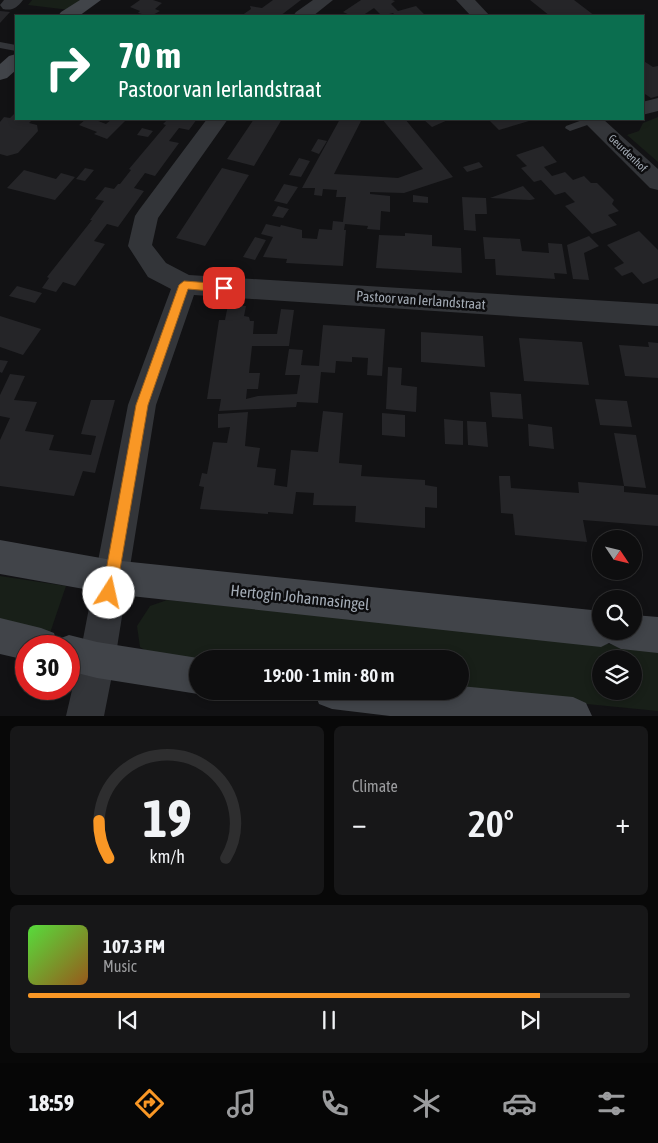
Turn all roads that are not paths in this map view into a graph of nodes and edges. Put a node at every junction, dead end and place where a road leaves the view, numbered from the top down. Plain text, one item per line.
1 (92, 0) edge
2 (324, 0) edge
3 (69, 15) edge
4 (303, 15) edge
5 (0, 45) edge
6 (15, 48) edge
7 (15, 61) edge
8 (0, 74) edge
9 (658, 104) edge
10 (644, 108) edge
11 (217, 120) edge
12 (598, 120) edge
13 (570, 128) dead end
14 (658, 182) edge
15 (184, 285) junction
16 (658, 315) edge
17 (0, 557) edge
18 (112, 577) junction
19 (592, 628) edge
20 (642, 633) edge
21 (658, 635) edge
22 (0, 636) edge
23 (15, 640) edge
24 (83, 656) edge
25 (189, 674) edge
26 (419, 700) edge
27 (85, 716) edge
28 (573, 716) edge

1 - 3 main road
2 - 4 street
5 - 6 lane
7 - 8 main road
9 - 10 street
11 - 15 street
12 - 13 lane
12 - 14 street, Geurdenhof
15 - 16 street, Pastoor van Ierlandstraat
15 - 18 street
17 - 18 main road, Hertogin Johannasingel
18 - 19 main road, Hertogin Johannasingel
18 - 24 street
20 - 21 main road
22 - 23 main road
24 - 25 main road
24 - 27 street
26 - 28 main road

